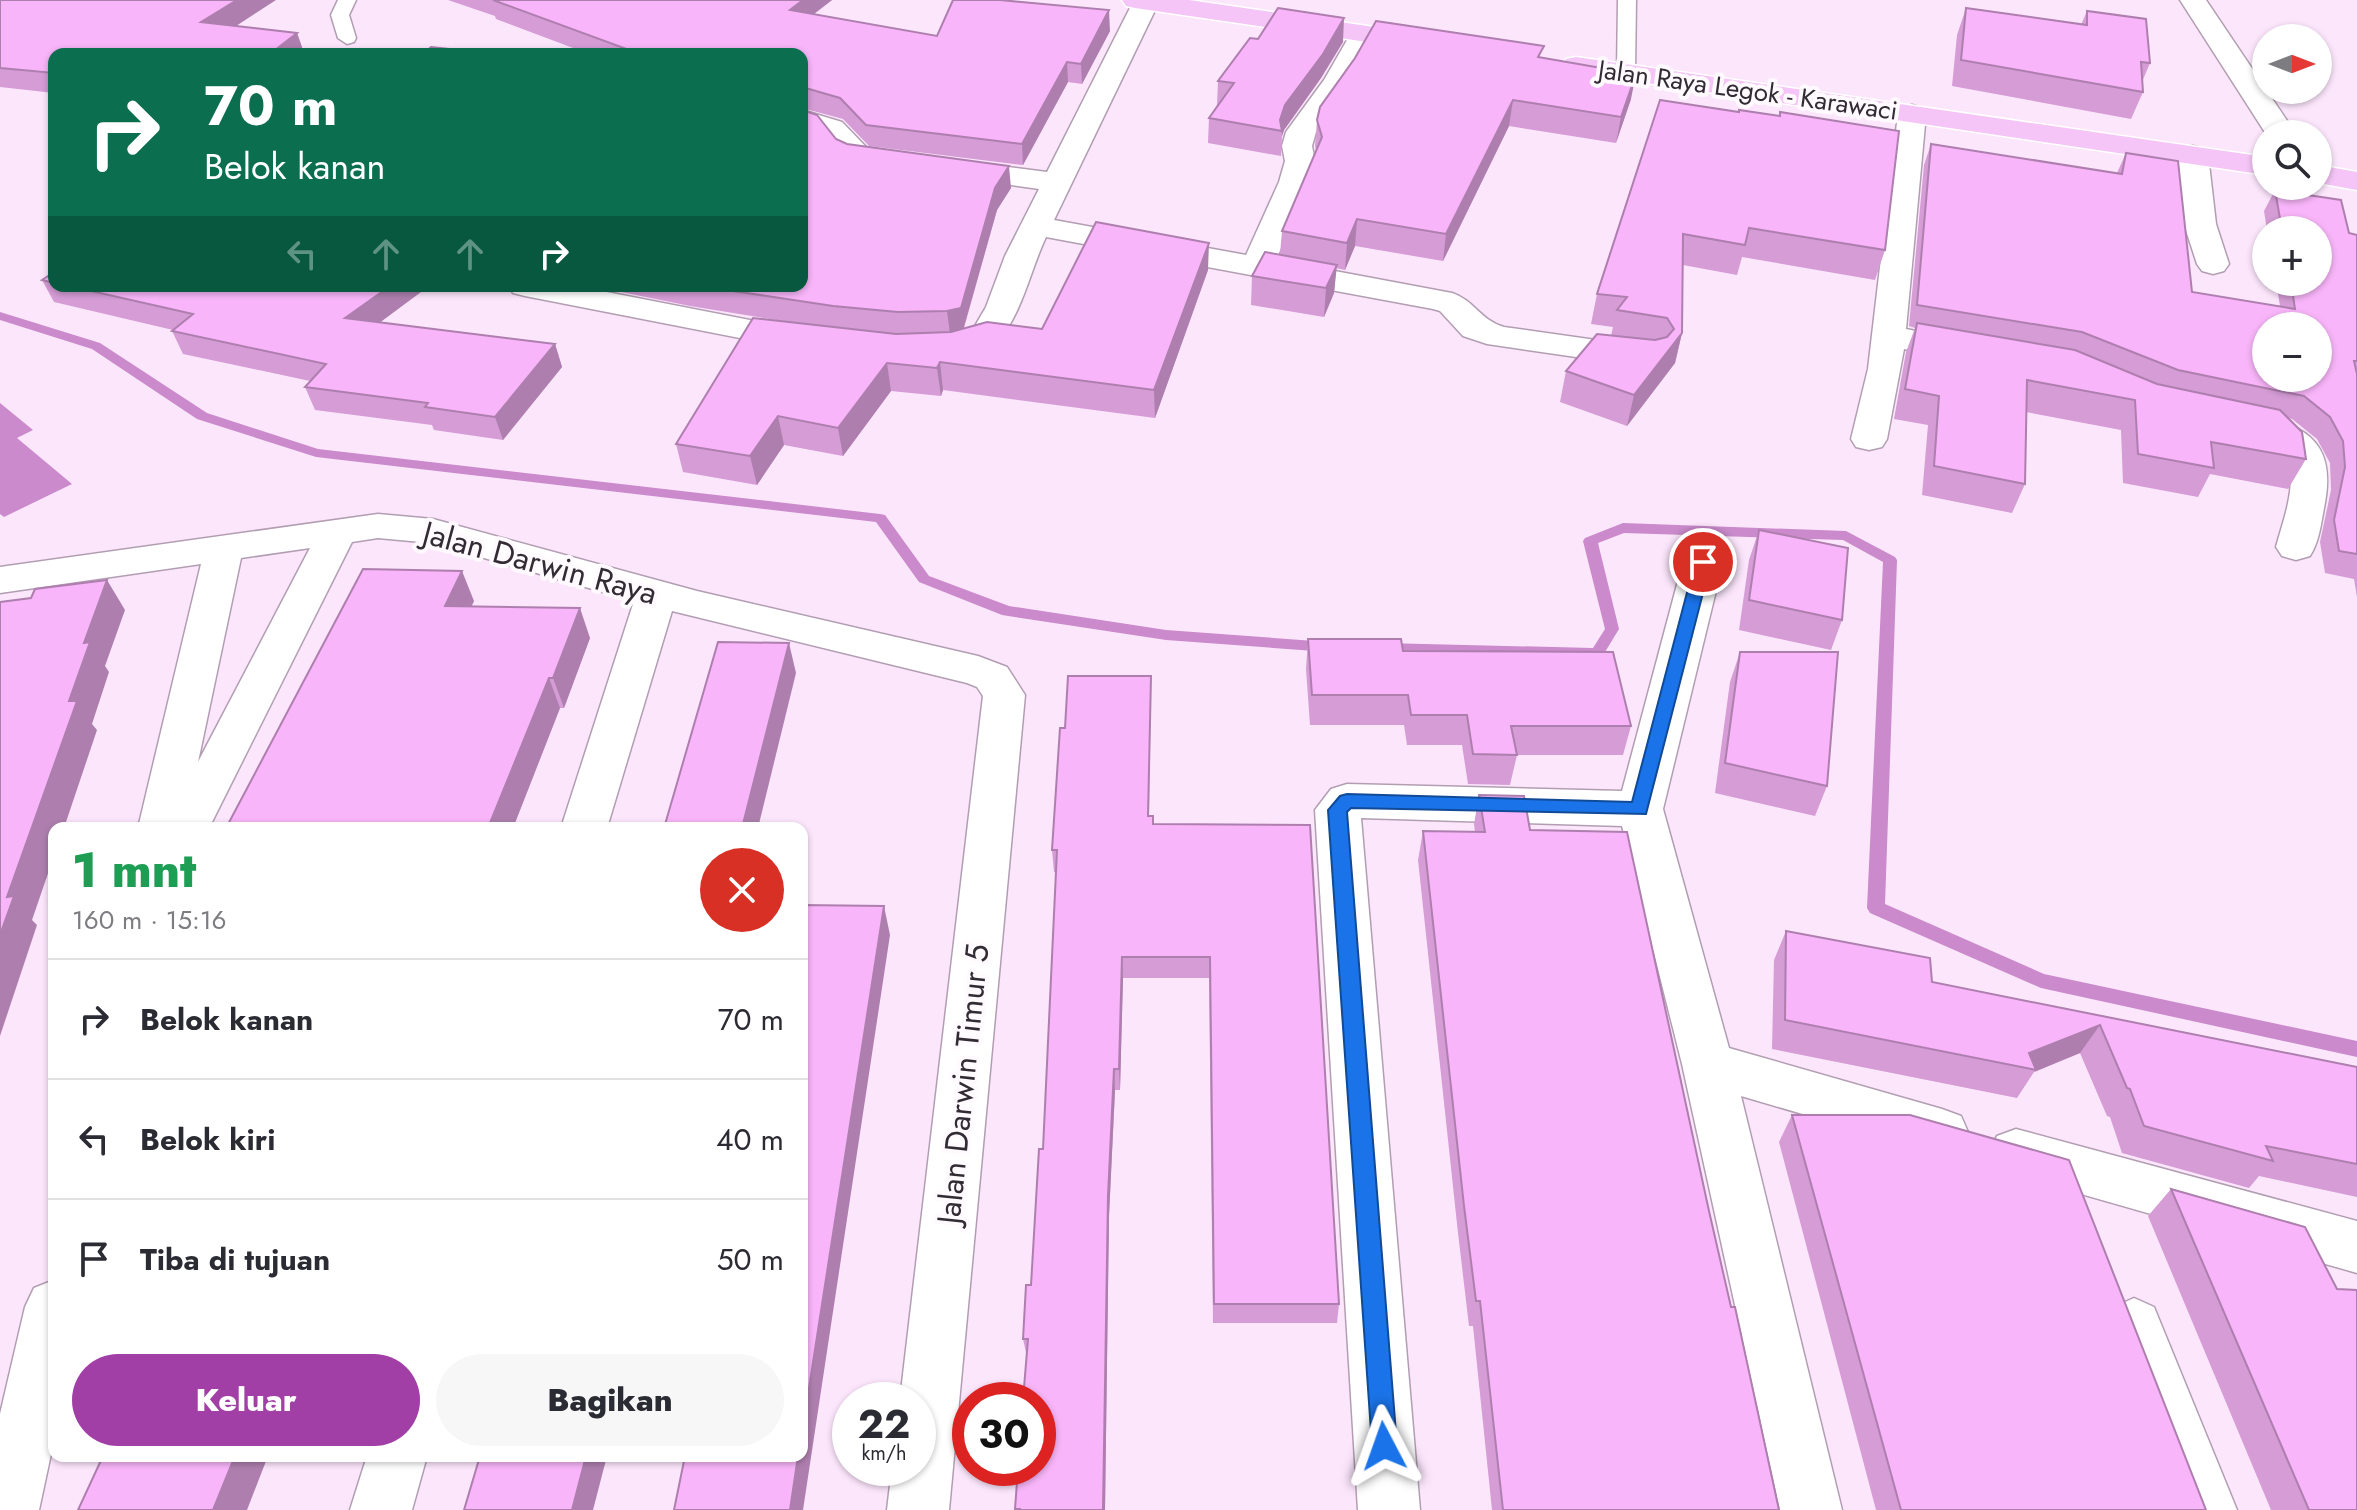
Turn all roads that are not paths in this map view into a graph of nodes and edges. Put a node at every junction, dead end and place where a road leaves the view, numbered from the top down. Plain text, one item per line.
1 (347, 0) edge
2 (1627, 0) edge
3 (2193, 0) edge
4 (1140, 1) edge
5 (1364, 34) junction
6 (347, 38) dead end
7 (1456, 47) edge
8 (1549, 61) edge
9 (1626, 72) junction
10 (1912, 114) junction
11 (2272, 120) edge
12 (808, 121) edge
13 (2193, 155) junction
14 (2252, 164) edge
15 (2332, 177) edge
16 (2357, 181) edge
17 (1057, 182) junction
18 (1036, 226) junction
19 (2213, 264) dead end
20 (1257, 267) junction
21 (556, 292) edge
22 (1888, 336) junction
23 (837, 343) edge
24 (910, 347) edge
25 (2004, 356) edge
26 (1647, 358) edge
27 (2222, 418) edge
28 (1869, 439) dead end
29 (338, 532) junction
30 (2296, 547) dead end
31 (224, 548) junction
32 (1703, 562) dead end
33 (0, 580) edge
34 (657, 593) junction
35 (978, 671) joint
36 (1640, 809) junction
37 (162, 822) edge
38 (189, 822) edge
39 (586, 822) edge
40 (1708, 1064) junction
41 (2072, 1169) junction
42 (2357, 1247) edge
43 (48, 1333) edge
44 (395, 1462) edge
45 (8, 1510) edge
46 (381, 1510) edge
47 (918, 1510) edge
48 (1389, 1510) edge
49 (1811, 1510) edge
50 (2206, 1510) edge

1 - 6 lane
2 - 9 lane
3 - 11 street
4 - 5 main road
4 - 17 street
5 - 7 main road
5 - 20 street
8 - 9 main road, Jalan Raya Legok - Karawaci
9 - 10 main road, Jalan Raya Legok - Karawaci
10 - 13 main road, Jalan Raya Legok - Karawaci
10 - 22 street
12 - 17 street
13 - 14 main road, Jalan Raya Legok - Karawaci
13 - 19 street
15 - 16 main road
17 - 18 street
18 - 20 street
18 - 24 street
20 - 26 street
21 - 23 street
22 - 25 street
22 - 28 street
27 - 30 street
29 - 31 street, Jalan Darwin Raya
29 - 34 street, Jalan Darwin Raya
29 - 38 street
31 - 33 street, Jalan Darwin Raya
31 - 37 street
32 - 36 street
34 - 35 street, Jalan Darwin Raya
34 - 39 street
35 - 47 street, Jalan Darwin Timur 5
36 - 40 street
36 - 48 street
40 - 41 street
40 - 49 street
41 - 42 street
41 - 50 street
43 - 45 street
44 - 46 street

